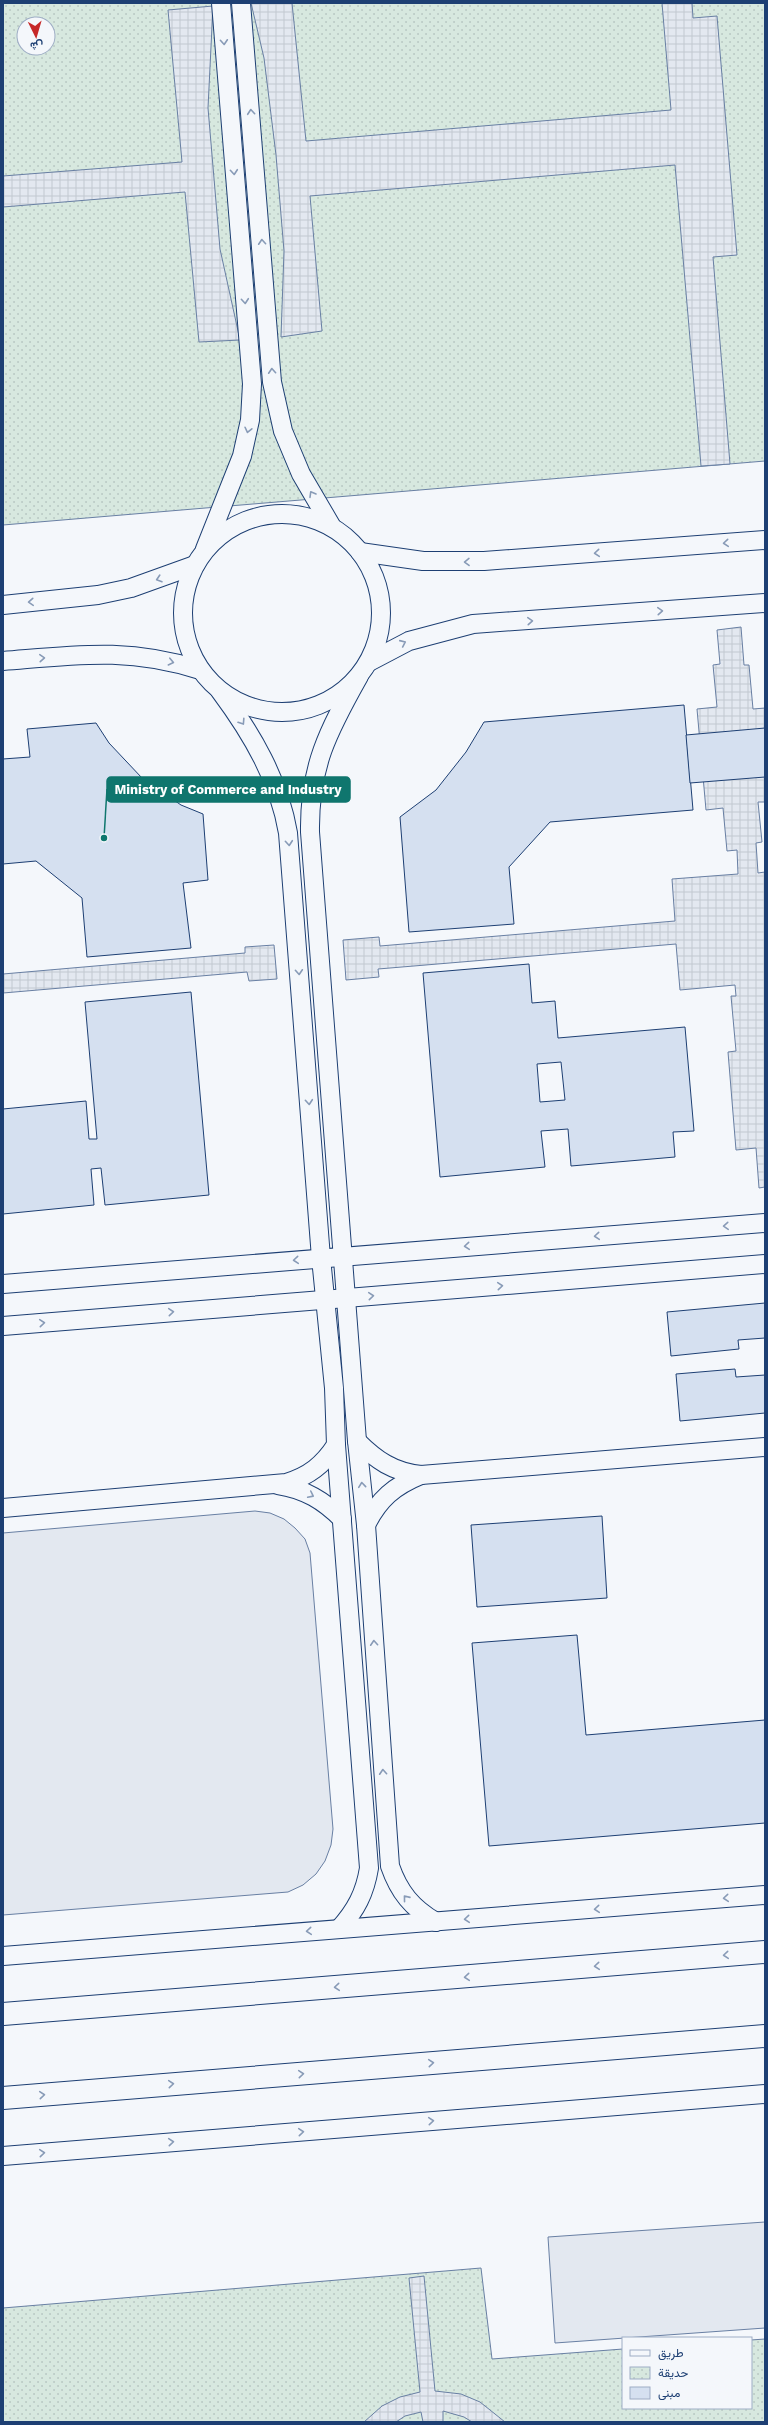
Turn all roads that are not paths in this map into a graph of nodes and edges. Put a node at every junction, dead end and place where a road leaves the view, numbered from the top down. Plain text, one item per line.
1 (221, 3) edge
2 (241, 3) edge
3 (332, 527) junction
4 (765, 540) edge
5 (360, 552) junction
6 (200, 558) junction
7 (765, 603) edge
8 (3, 605) edge
9 (3, 661) edge
10 (369, 662) junction
11 (200, 670) junction
12 (359, 676) junction
13 (220, 691) junction
14 (765, 1222) edge
15 (343, 1256) junction
16 (321, 1258) junction
17 (765, 1264) edge
18 (3, 1284) edge
19 (346, 1298) junction
20 (325, 1300) junction
21 (3, 1326) edge
22 (357, 1441) junction
23 (336, 1445) junction
24 (765, 1447) edge
25 (421, 1475) junction
26 (274, 1485) junction
27 (3, 1508) edge
28 (342, 1519) junction
29 (366, 1524) junction
30 (765, 1895) edge
31 (436, 1922) junction
32 (339, 1929) junction
33 (765, 1952) edge
34 (3, 1956) edge
35 (3, 2014) edge
36 (765, 2036) edge
37 (765, 2094) edge
38 (3, 2098) edge
39 (3, 2156) edge

1 -> 6 street
3 -> 2 street
3 - 5 street
3 - 6 street
4 -> 5 street
5 - 10 street
6 -> 8 street
6 - 11 street
10 -> 7 street
9 -> 11 street
10 - 12 street
11 - 13 street
12 - 13 street
12 - 15 street
13 -> 16 street
14 -> 15 street
15 - 16 street
15 - 19 street
16 -> 18 street
16 - 20 street
19 -> 17 street
19 - 20 street
19 - 22 street
21 -> 20 street
20 - 23 street
22 - 25 street
29 -> 22 street
23 - 26 street
23 - 28 street
24 - 25 street
25 - 29 street
26 - 27 street
26 -> 28 street
28 - 32 street
31 -> 29 street
30 -> 31 street
31 - 32 street
32 -> 34 street
33 -> 35 main road
38 -> 36 main road
39 -> 37 street

